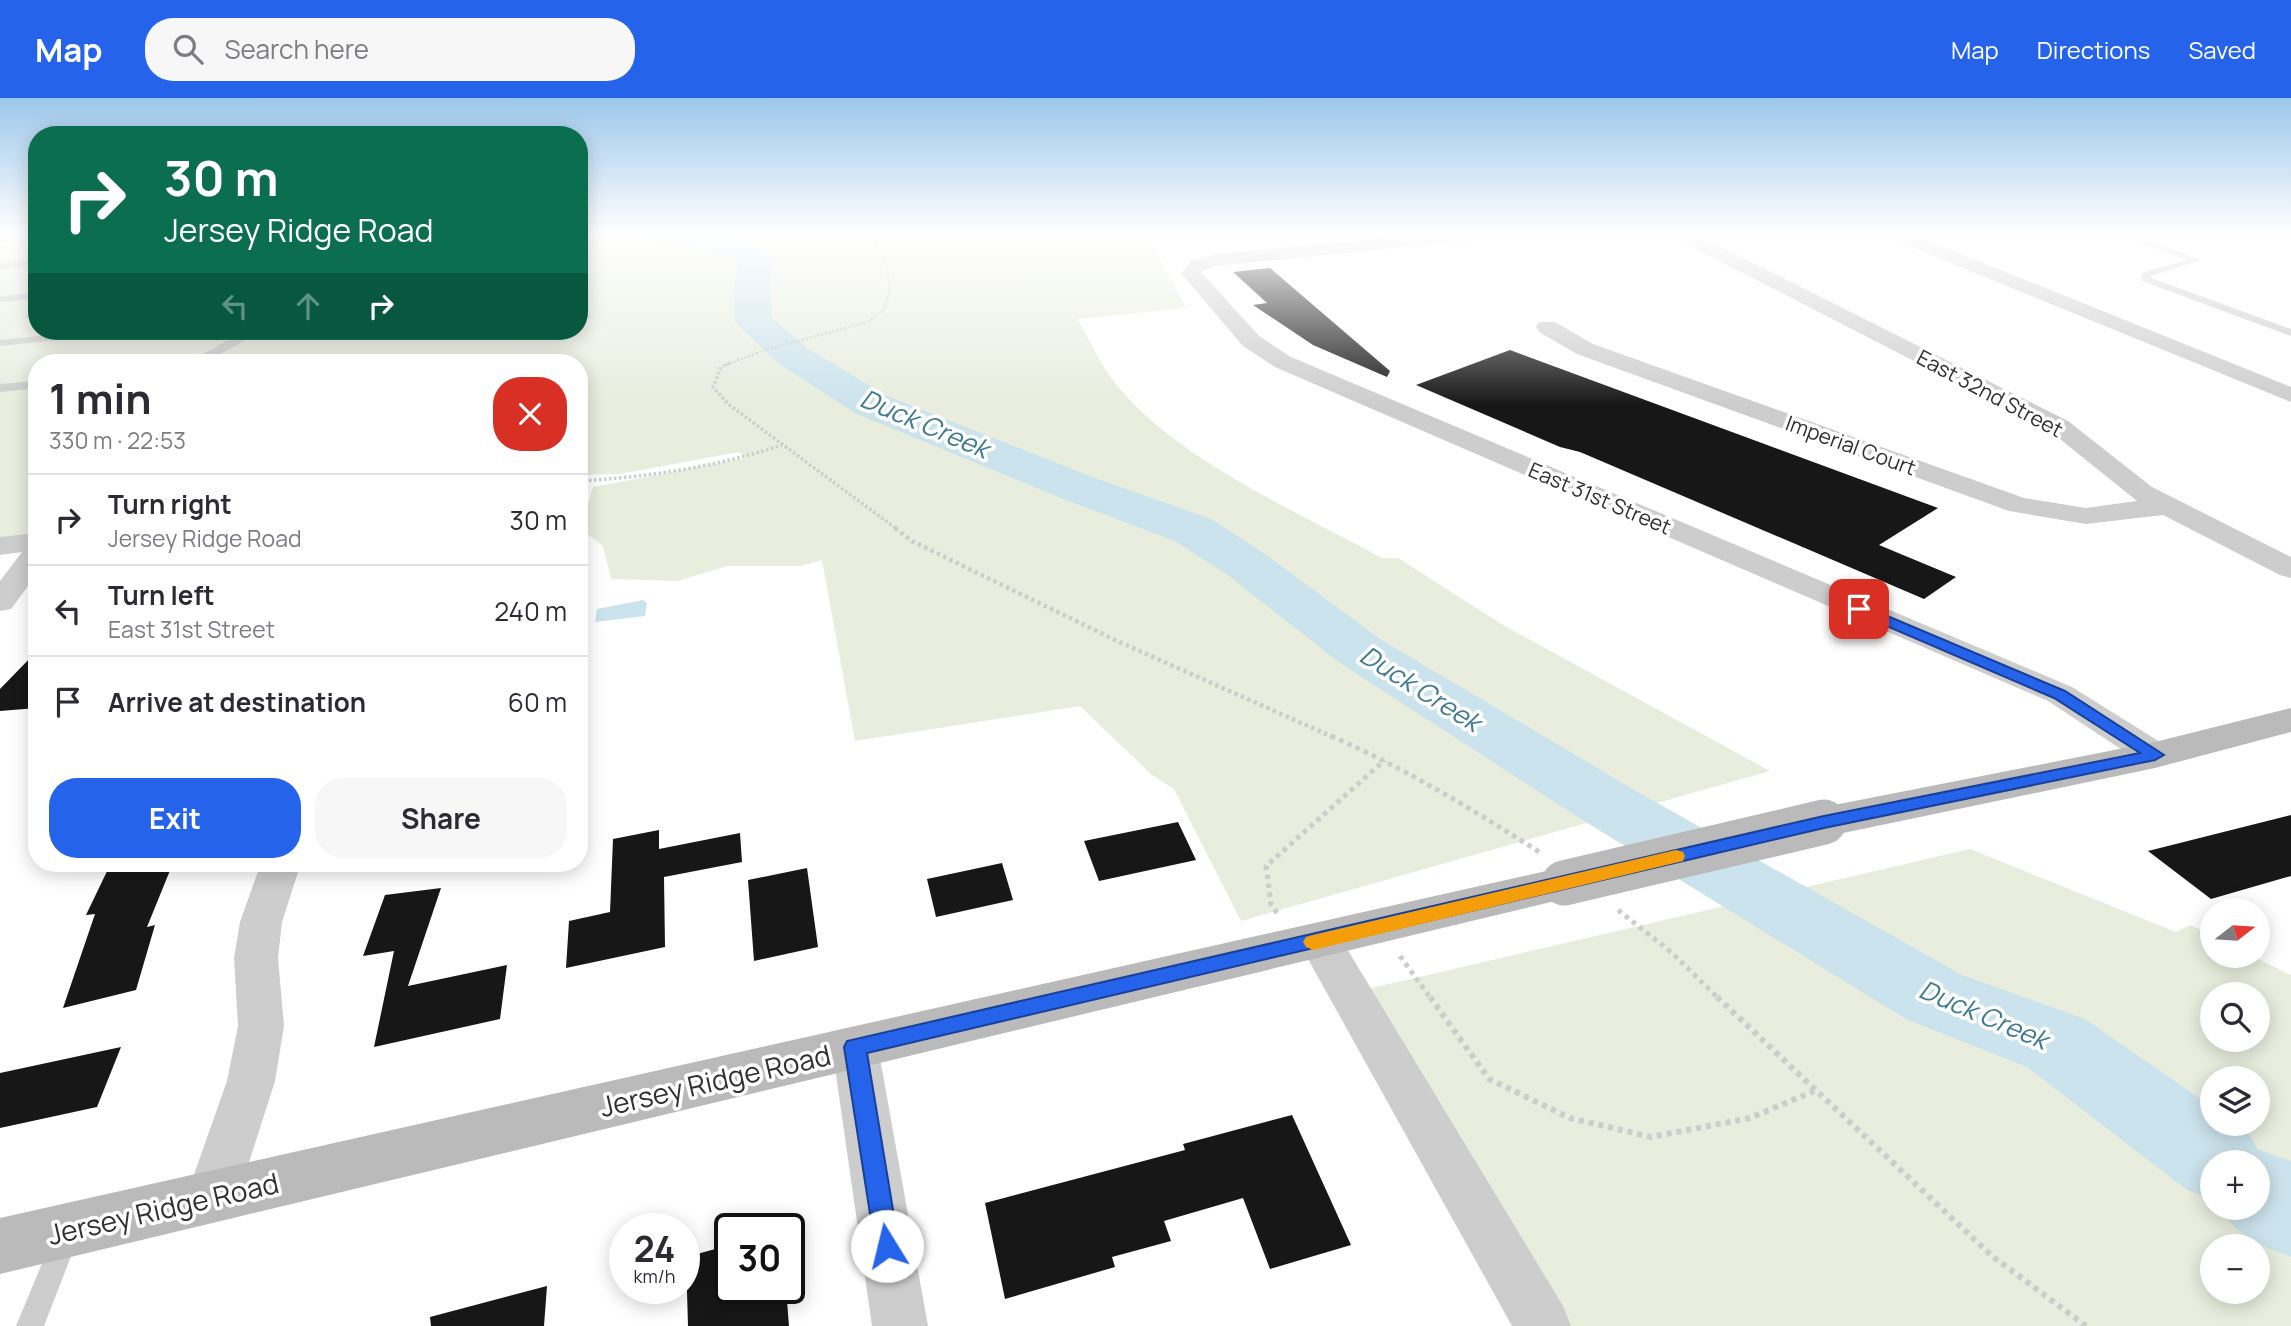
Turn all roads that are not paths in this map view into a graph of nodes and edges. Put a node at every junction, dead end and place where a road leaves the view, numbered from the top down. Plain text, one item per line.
1 (1206, 290) edge
2 (1792, 290) edge
3 (2034, 290) edge
4 (2173, 290) edge
5 (28, 297) edge
6 (0, 299) edge
7 (1547, 327) dead end
8 (2291, 332) edge
9 (28, 340) edge
10 (235, 340) edge
11 (0, 343) edge
12 (211, 354) edge
13 (28, 385) edge
14 (0, 388) edge
15 (2291, 395) edge
16 (2167, 506) junction
17 (28, 543) edge
18 (0, 546) edge
19 (28, 566) edge
20 (2291, 569) edge
21 (0, 602) edge
22 (2291, 720) edge
23 (2155, 755) junction
24 (278, 872) edge
25 (1309, 943) junction
26 (855, 1047) junction
27 (212, 1197) junction
28 (68, 1231) junction
29 (0, 1246) edge
30 (30, 1326) edge
31 (900, 1326) edge
32 (1543, 1326) edge

1 - 23 street, East 31st Street
2 - 16 street, East 32nd Street
3 - 15 street
4 - 8 lane
5 - 6 lane
7 - 16 street, Imperial Court
9 - 11 lane
10 - 12 lane
13 - 14 lane
16 - 20 street, East 32nd Street
17 - 18 street
19 - 21 street
22 - 23 street, Jersey Ridge Road
23 - 25 street, Jersey Ridge Road, bridge
24 - 27 street
25 - 26 street, Jersey Ridge Road
25 - 32 street
26 - 27 street, Jersey Ridge Road
26 - 31 street
27 - 28 street, Jersey Ridge Road
28 - 29 street, Jersey Ridge Road
28 - 30 lane

